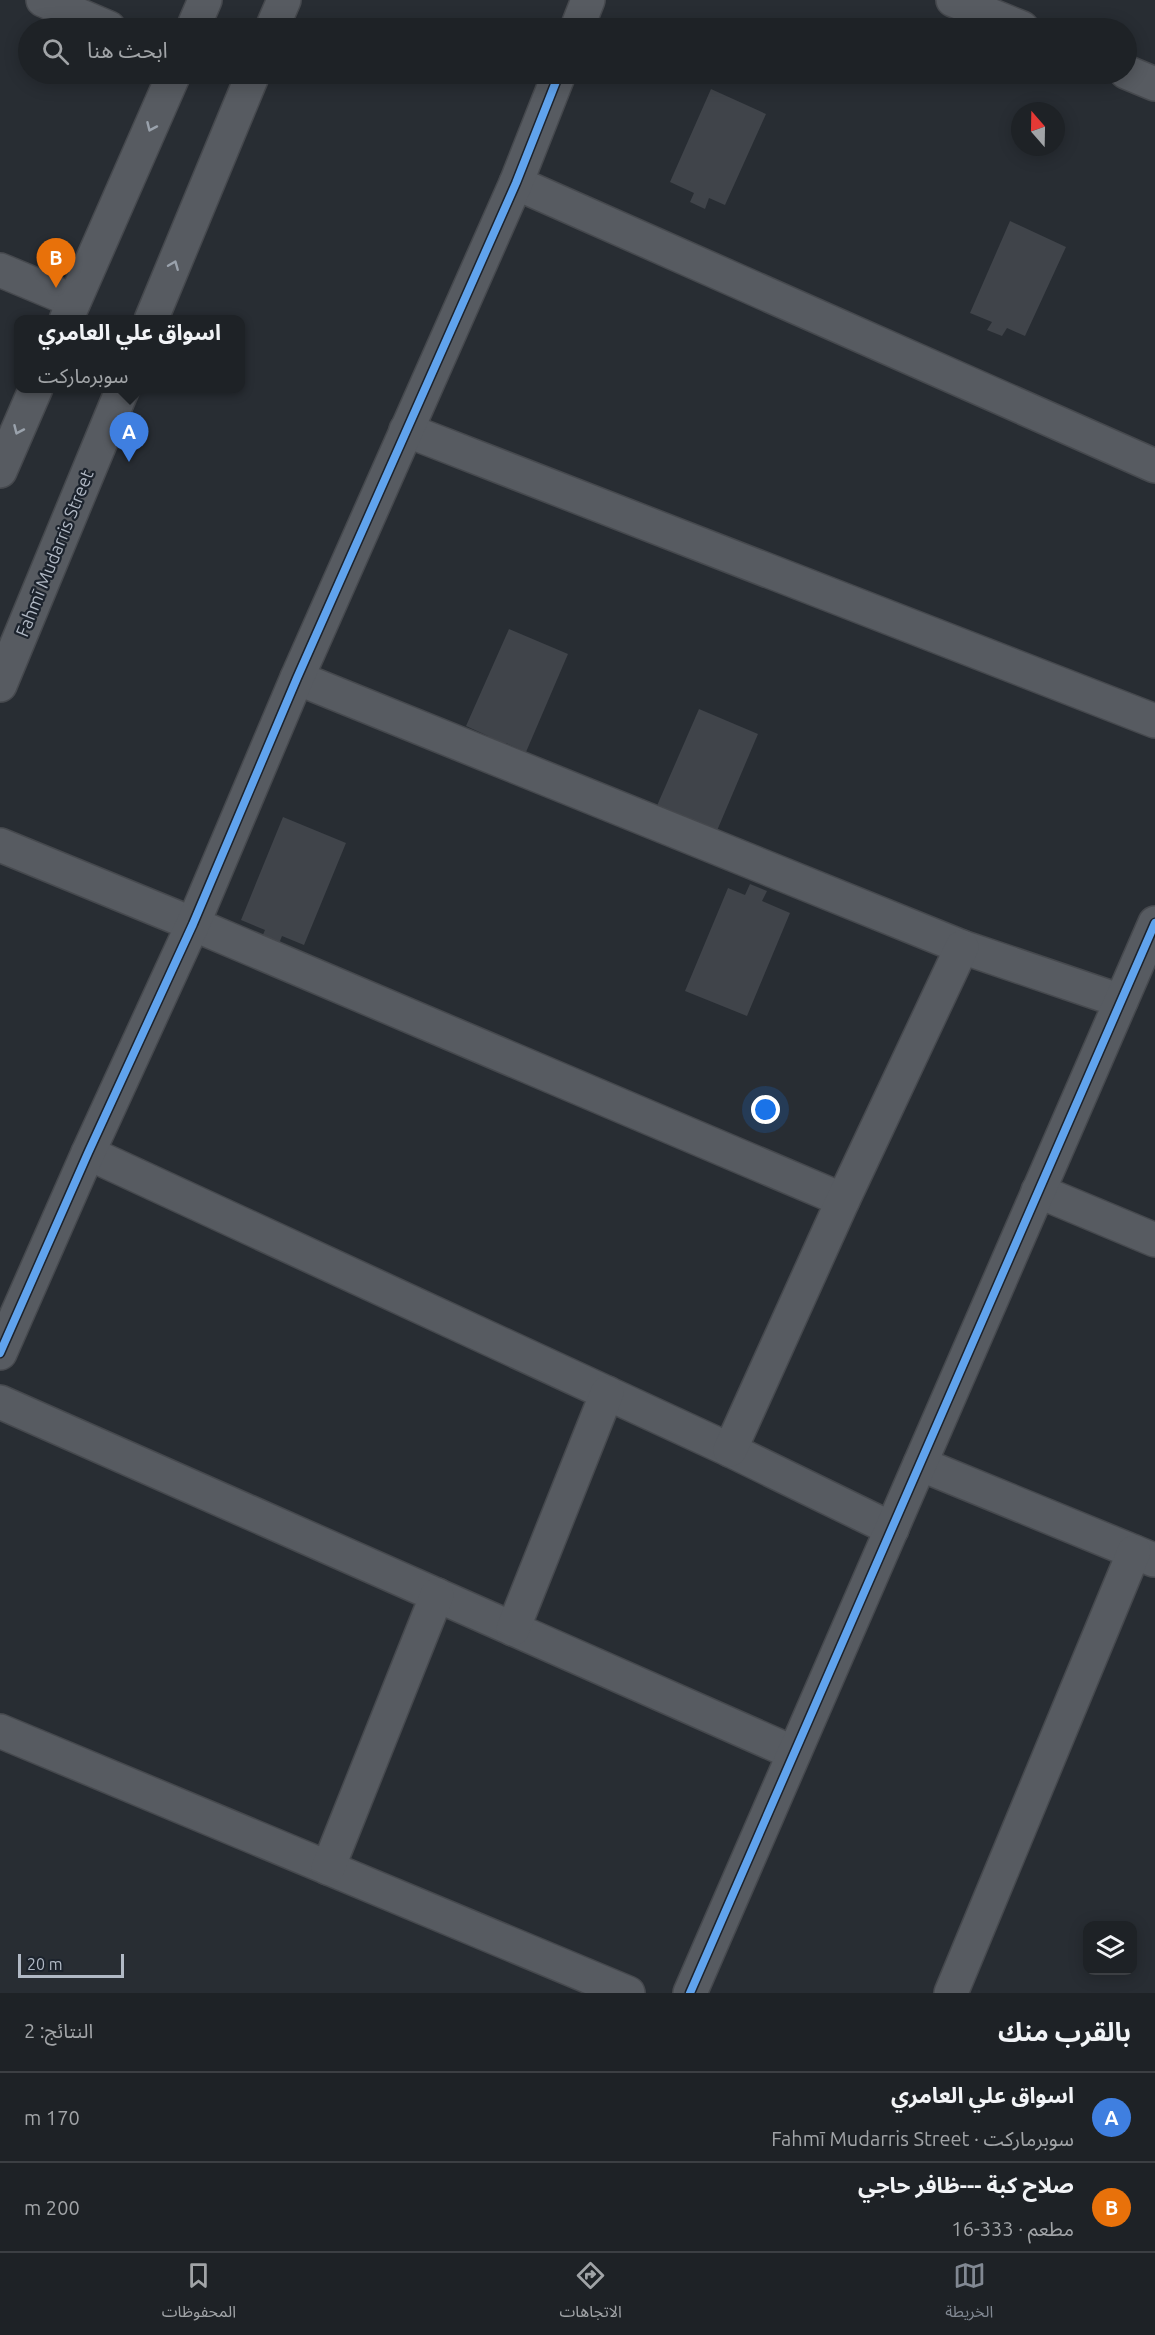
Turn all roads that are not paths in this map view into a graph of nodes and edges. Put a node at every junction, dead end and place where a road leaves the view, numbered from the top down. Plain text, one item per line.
1 (43, 0) edge
2 (205, 0) edge
3 (284, 0) edge
4 (588, 0) edge
5 (953, 0) edge
6 (85, 18) edge
7 (197, 18) edge
8 (276, 18) edge
9 (581, 18) edge
10 (997, 18) edge
11 (1137, 77) edge
12 (170, 84) edge
13 (249, 84) edge
14 (555, 84) edge
15 (1155, 84) edge
16 (516, 183) junction
17 (0, 270) edge
18 (70, 310) edge
19 (153, 315) edge
20 (34, 393) edge
21 (121, 393) edge
22 (406, 430) junction
23 (1155, 466) edge
24 (0, 471) edge
25 (297, 678) junction
26 (0, 685) edge
27 (1155, 721) edge
28 (0, 844) edge
29 (1155, 923) edge
30 (193, 924) junction
31 (962, 947) junction
32 (1121, 1001) junction
33 (88, 1153) junction
34 (1038, 1191) junction
35 (843, 1200) junction
36 (1155, 1240) edge
37 (0, 1353) edge
38 (607, 1393) junction
39 (0, 1402) edge
40 (730, 1450) junction
41 (920, 1464) junction
42 (891, 1529) junction
43 (1145, 1556) edge
44 (437, 1595) junction
45 (513, 1629) junction
46 (0, 1731) edge
47 (794, 1754) junction
48 (328, 1868) junction
49 (628, 1993) edge
50 (690, 1993) edge
51 (951, 1993) edge

1 - 6 street
2 - 7 street
3 - 8 street
4 - 9 street
5 - 10 street
11 - 15 street
12 -> 18 street
19 -> 13 street
14 - 16 street
16 - 22 street
16 - 23 street
17 - 18 street
20 -> 24 street
21 - 26 street, Fahmī Mudarris Street
22 - 25 street
22 - 27 street
25 - 30 street
25 - 31 street
28 - 30 street
29 - 32 street
30 - 33 street
30 - 35 street
31 - 32 street
31 - 35 street
32 - 34 street
33 - 37 street
33 - 38 street
34 - 36 street
34 - 41 street
35 - 40 street
38 - 40 street
38 - 45 street
39 - 44 street
40 - 42 street
41 - 42 street
41 - 43 street
42 - 47 street
43 - 51 street
44 - 45 street
44 - 48 street
45 - 47 street
46 - 48 street
47 - 50 street
48 - 49 street

